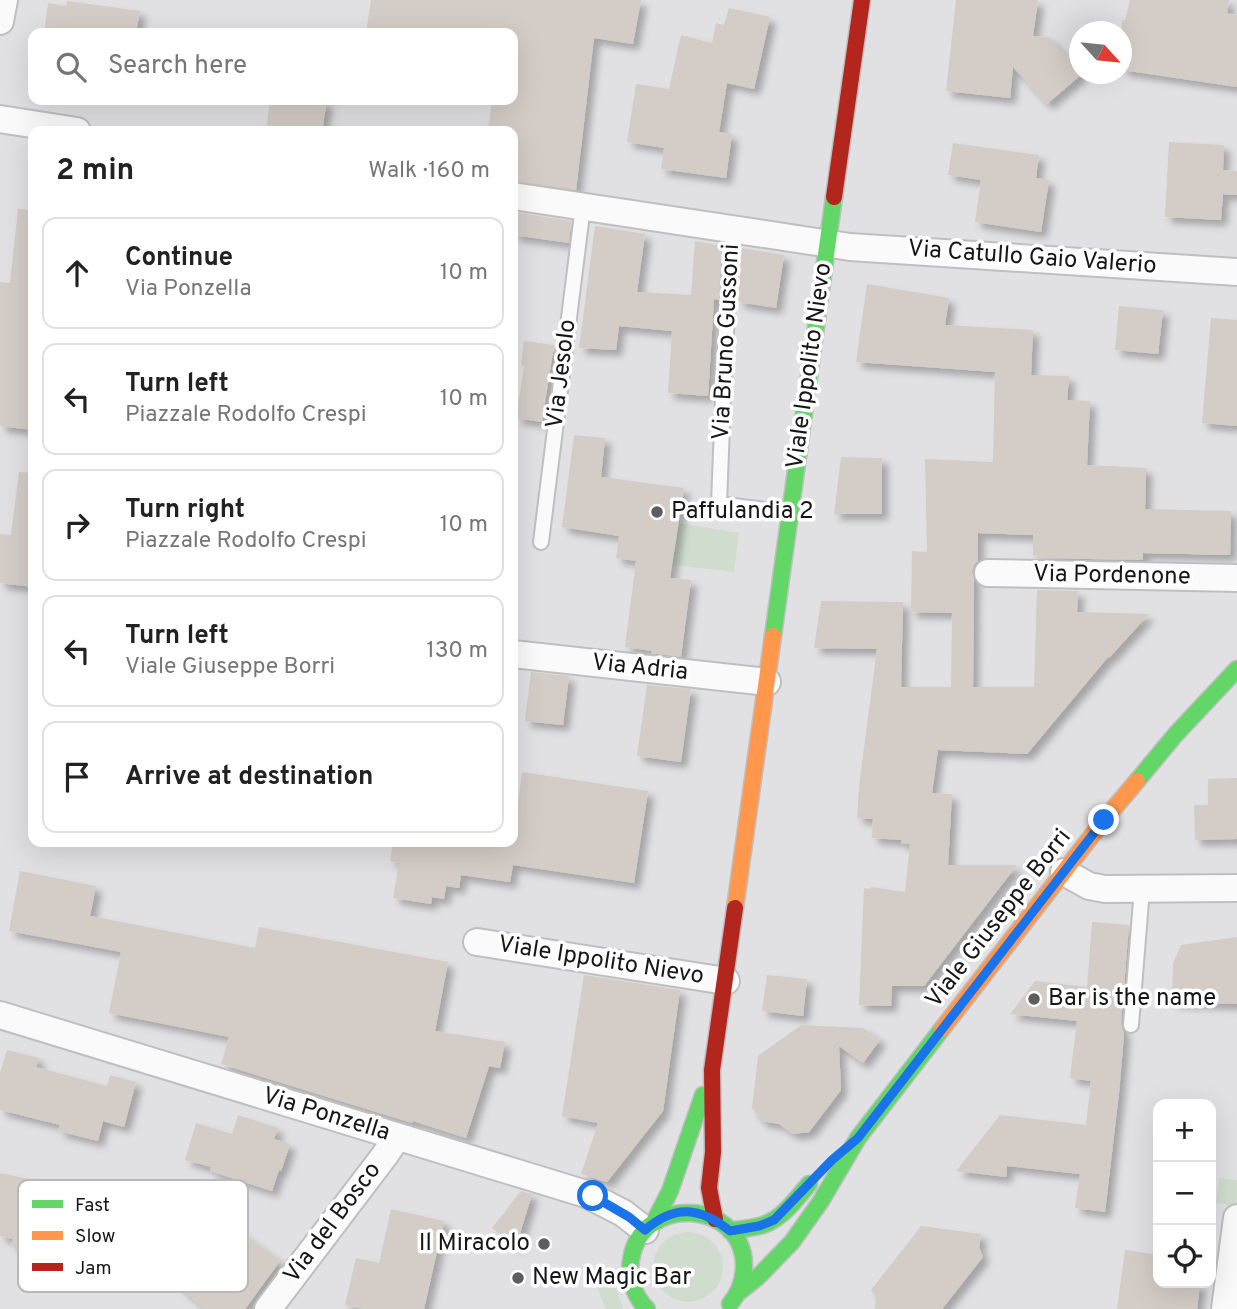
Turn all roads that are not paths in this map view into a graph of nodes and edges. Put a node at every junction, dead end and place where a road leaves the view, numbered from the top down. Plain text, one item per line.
1 (4, 0) edge
2 (857, 1) edge
3 (0, 21) edge
4 (0, 119) edge
5 (45, 126) edge
6 (518, 196) edge
7 (583, 206) junction
8 (733, 228) junction
9 (827, 243) junction
10 (1237, 272) edge
11 (790, 513) junction
12 (541, 542) dead end
13 (988, 573) dead end
14 (1237, 578) edge
15 (518, 655) edge
16 (1237, 669) edge
17 (767, 682) junction
18 (1064, 872) junction
19 (1237, 888) edge
20 (1142, 890) junction
21 (477, 942) dead end
22 (726, 981) junction
23 (0, 1015) edge
24 (1131, 1026) dead end
25 (712, 1070) junction
26 (397, 1137) junction
27 (858, 1138) junction
28 (1237, 1218) edge
29 (715, 1219) junction
30 (649, 1226) junction
31 (730, 1231) junction
32 (739, 1292) junction
33 (643, 1307) edge
34 (727, 1308) edge
35 (268, 1309) edge
36 (1225, 1309) edge

1 - 3 street
2 - 9 main road, Viale Ippolito Nievo
4 - 5 street
6 - 7 street, Via Bruno Gussoni
7 - 8 street, Via Bruno Gussoni
7 - 12 lane, Via Jesolo
8 - 9 street, Via Bruno Gussoni
8 - 11 lane, Via Bruno Gussoni
9 - 10 street, Via Catullo Gaio Valerio
9 - 11 main road, Viale Ippolito Nievo
11 - 17 main road, Viale Ippolito Nievo
13 - 14 street, Via Pordenone
15 - 17 street, Via Adria
16 - 18 main road, Viale Giuseppe Borri
17 - 22 main road, Viale Ippolito Nievo
18 - 20 street
18 - 27 main road, Viale Giuseppe Borri
19 - 20 street
20 - 24 lane
21 - 22 street, Viale Ippolito Nievo
22 - 25 main road, Viale Ippolito Nievo
23 - 26 street, Via Ponzella
25 - 29 main road, Viale Ippolito Nievo
25 - 30 main road, Viale Ippolito Nievo
26 - 30 street, Via Ponzella
26 - 35 street, Via del Bosco
27 - 31 main road, Viale Giuseppe Borri
27 - 32 main road, Viale Giuseppe Borri
28 - 36 street
29 - 30 main road
29 - 31 main road
30 - 33 main road, Viale Ippolito Nievo
31 - 32 main road
32 - 34 main road

